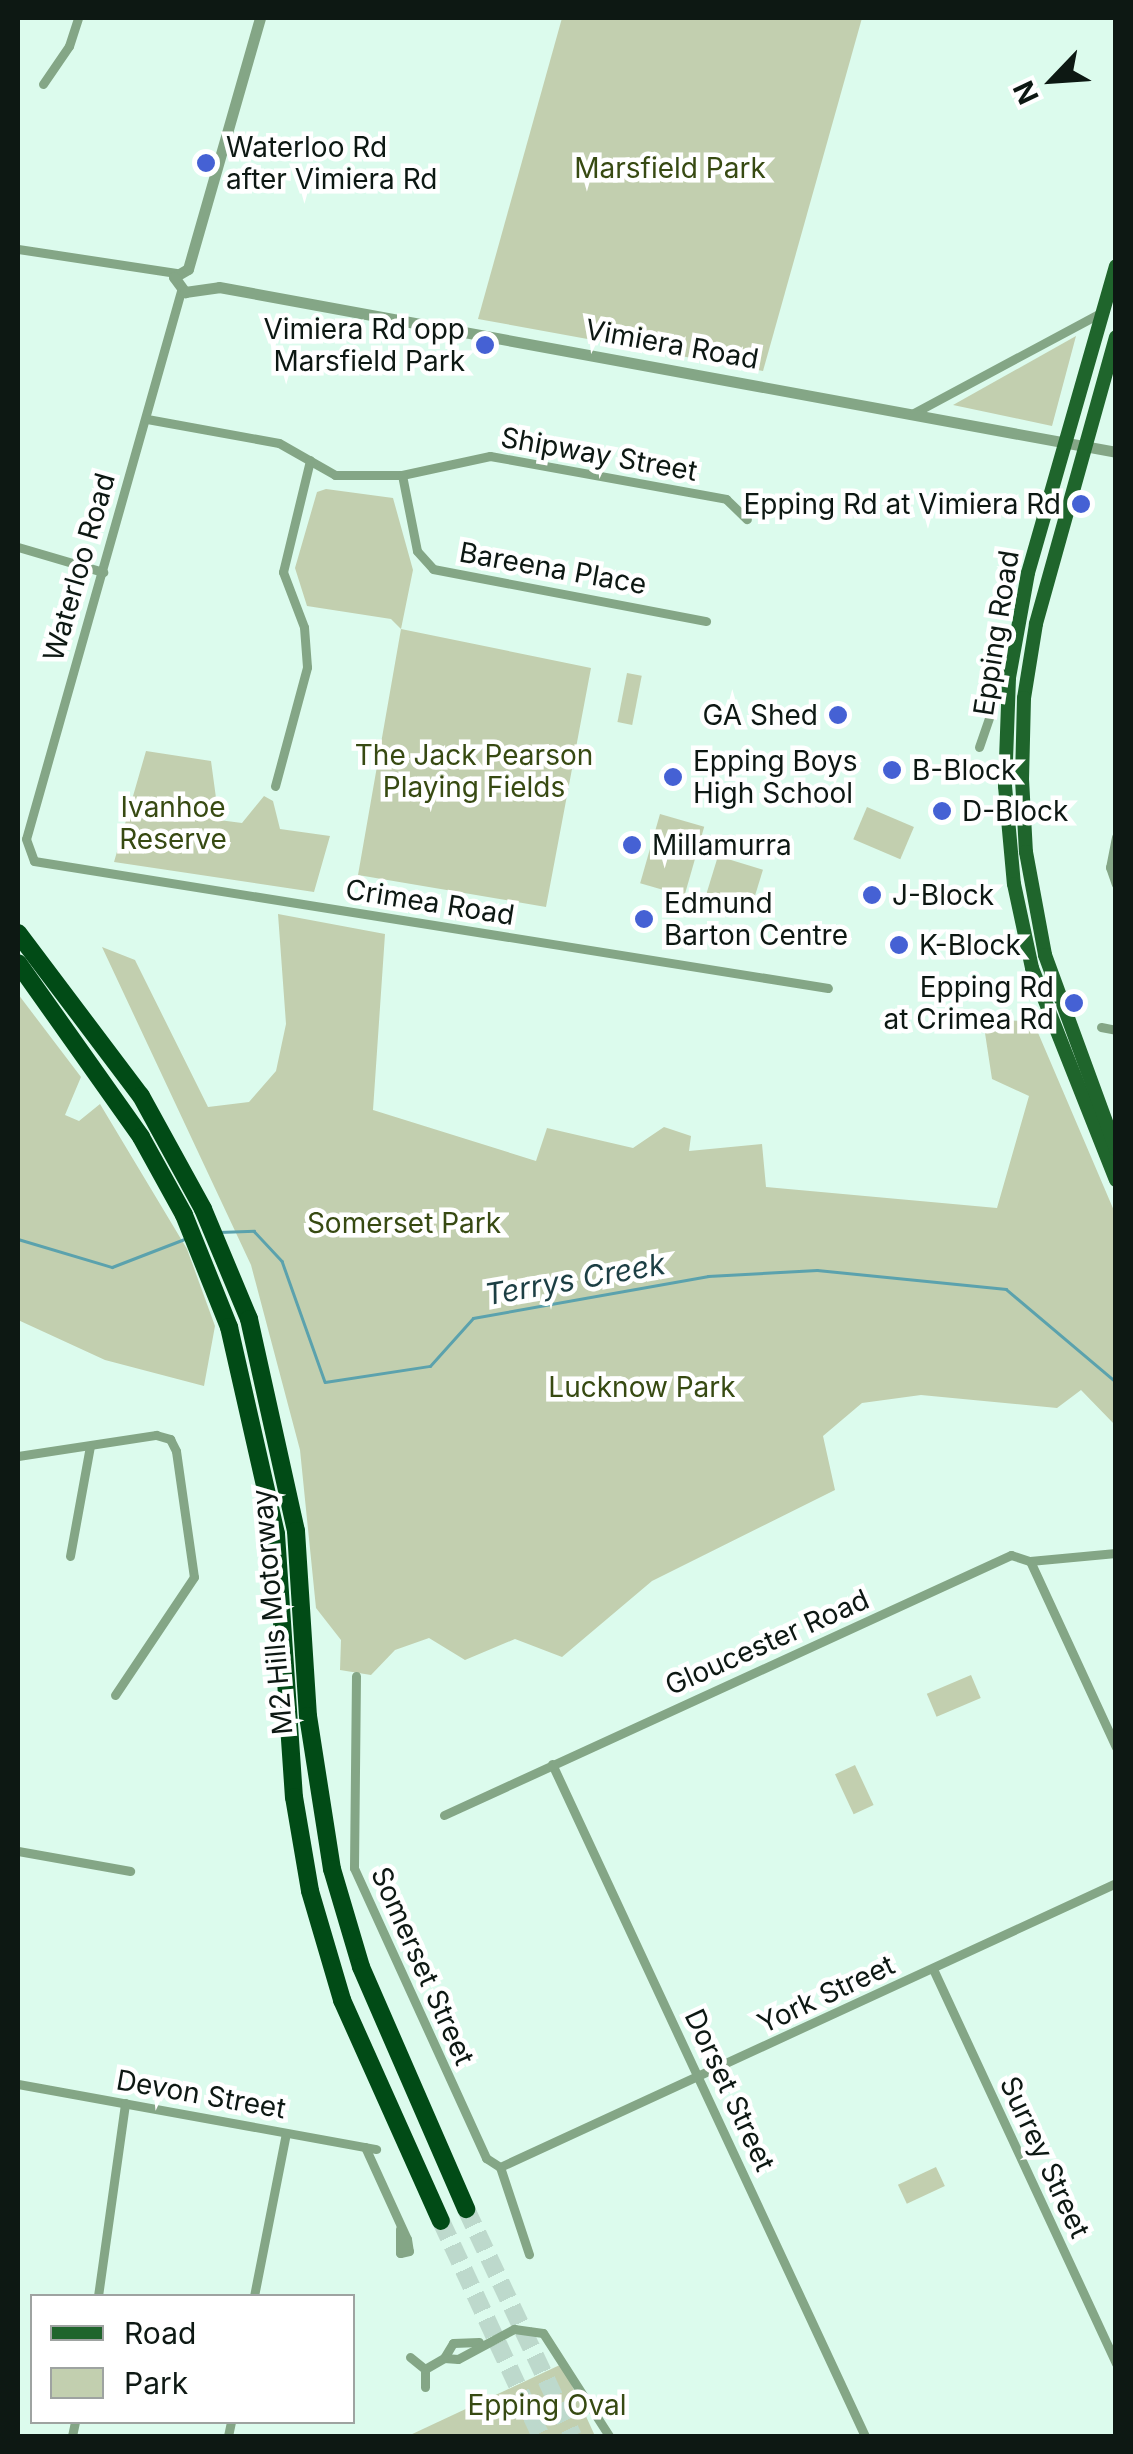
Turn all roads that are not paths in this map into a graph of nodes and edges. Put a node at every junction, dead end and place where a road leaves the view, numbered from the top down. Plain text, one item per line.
1 (78, 18) edge
2 (260, 18) edge
3 (43, 84) dead end
4 (18, 249) edge
5 (1116, 266) edge
6 (180, 279) junction
7 (196, 283) junction
8 (1102, 312) junction
9 (1116, 337) edge
10 (912, 414) junction
11 (147, 419) junction
12 (1063, 442) junction
13 (1086, 446) junction
14 (1116, 452) edge
15 (310, 460) junction
16 (402, 476) junction
17 (748, 519) dead end
18 (18, 547) edge
19 (104, 572) junction
20 (706, 621) dead end
21 (1014, 642) junction
22 (979, 746) dead end
23 (275, 786) dead end
24 (1116, 838) edge
25 (28, 855) joint
26 (1116, 884) edge
27 (18, 933) edge
28 (18, 962) edge
29 (828, 988) dead end
30 (1101, 1027) dead end
31 (1116, 1030) edge
32 (1116, 1149) edge
33 (1116, 1180) edge
34 (90, 1446) junction
35 (18, 1456) edge
36 (1116, 1553) edge
37 (70, 1556) dead end
38 (1030, 1561) junction
39 (356, 1676) dead end
40 (115, 1694) dead end
41 (1116, 1748) edge
42 (552, 1764) junction
43 (444, 1815) dead end
44 (18, 1850) edge
45 (130, 1870) dead end
46 (1116, 1882) edge
47 (933, 1969) junction
48 (700, 2078) junction
49 (18, 2084) edge
50 (125, 2103) junction
51 (286, 2133) junction
52 (500, 2167) junction
53 (466, 2208) tunnel mouth
54 (441, 2221) tunnel mouth
55 (400, 2229) dead end
56 (530, 2254) dead end
57 (98, 2294) edge
58 (254, 2294) edge
59 (478, 2342) junction
60 (410, 2357) dead end
61 (444, 2358) junction
62 (1116, 2364) edge
63 (425, 2370) junction
64 (424, 2387) dead end
65 (609, 2436) edge
66 (865, 2436) edge

1 - 3 street
2 - 6 street, Waterloo Road
4 - 6 street
5 - 8 main road, Epping Road
6 - 7 street
6 - 7 street
6 - 11 street, Waterloo Road
7 - 10 street, Vimiera Road
8 - 10 street
8 - 12 main road, Epping Road
9 - 13 main road, Epping Road
10 - 12 street, Vimiera Road
11 - 15 street, Shipway Street
11 - 19 street, Waterloo Road
12 - 13 street, Vimiera Road
12 - 21 main road, Epping Road
13 - 14 street, Vimiera Road
13 - 32 main road, Epping Road
15 - 16 street, Shipway Street
15 - 23 street
16 - 17 street, Shipway Street
16 - 20 street, Bareena Place
18 - 19 street
19 - 25 street, Waterloo Road
21 - 22 street
21 - 33 main road, Epping Road
24 - 26 street
25 - 29 street, Crimea Road
27 - 53 highway, M2 Hills Motorway
28 - 54 highway, M2 Hills Motorway
30 - 31 street
34 - 35 street
34 - 37 street
34 - 40 street
36 - 38 street, Gloucester Road
38 - 41 street
38 - 42 street, Gloucester Road
39 - 52 street, Somerset Street
42 - 43 street, Gloucester Road
42 - 48 street, Dorset Street
44 - 45 street
46 - 47 street, York Street
47 - 48 street, York Street
47 - 62 street, Surrey Street
48 - 52 street, York Street
48 - 66 street, Dorset Street
49 - 50 street, Devon Street
50 - 51 street, Devon Street
50 - 57 street
51 - 55 street, Devon Street
51 - 58 street
52 - 56 street, Somerset Street
59 - 61 street
59 - 61 street
59 - 65 street
60 - 63 street
61 - 63 street
63 - 64 street

